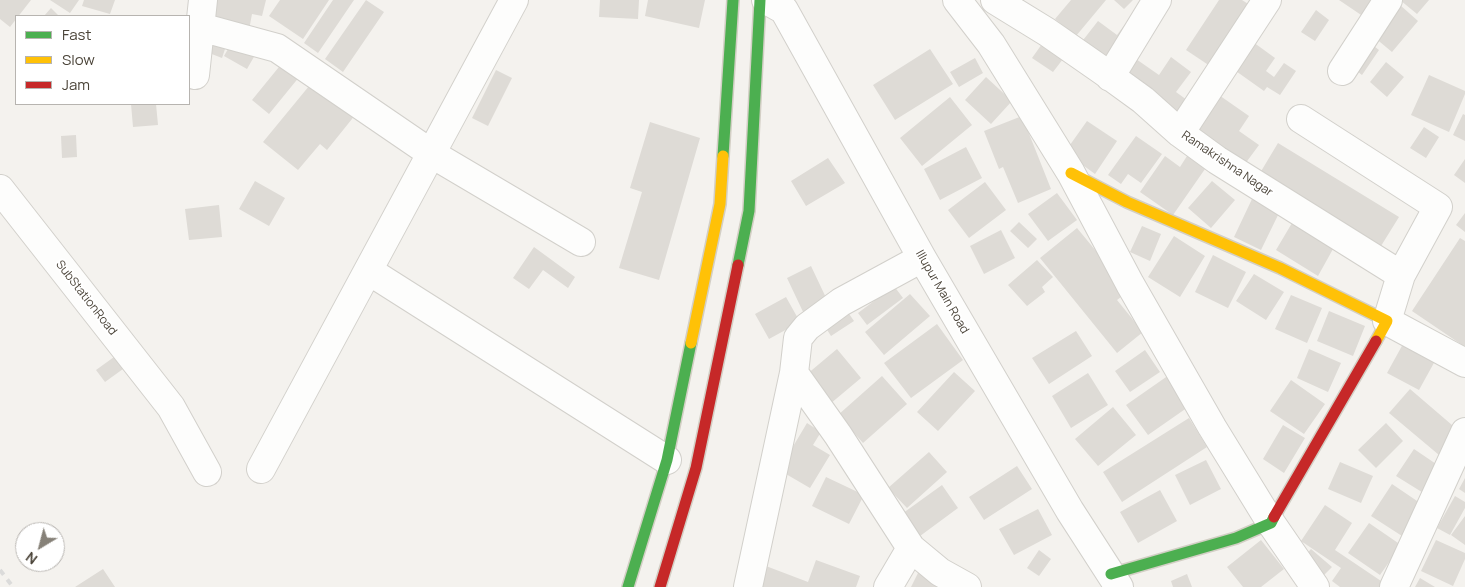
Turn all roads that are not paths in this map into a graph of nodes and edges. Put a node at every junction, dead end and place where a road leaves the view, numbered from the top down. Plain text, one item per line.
1 (202, 0) edge
2 (514, 0) edge
3 (734, 0) edge
4 (760, 0) edge
5 (957, 0) edge
6 (994, 0) edge
7 (1157, 0) edge
8 (1267, 0) edge
9 (1388, 0) edge
10 (783, 3) edge
11 (200, 27) junction
12 (1342, 71) dead end
13 (195, 75) dead end
14 (1110, 77) junction
15 (1301, 119) dead end
16 (1180, 133) junction
17 (432, 154) junction
18 (1071, 173) junction
19 (0, 189) edge
20 (581, 242) dead end
21 (922, 258) junction
22 (369, 271) junction
23 (1401, 275) junction
24 (1386, 320) junction
25 (1465, 363) edge
26 (794, 373) junction
27 (1465, 432) edge
28 (666, 460) junction
29 (261, 469) dead end
30 (207, 472) dead end
31 (1271, 522) junction
32 (911, 548) junction
33 (1115, 580) edge
34 (628, 587) edge
35 (660, 587) edge
36 (748, 587) edge
37 (888, 587) edge
38 (967, 587) edge
39 (1315, 587) edge
40 (1394, 587) edge

1 - 11 street
2 - 17 street
3 - 28 main road
4 - 35 main road
5 - 18 street
6 - 14 street, Ramakrishna Nagar
7 - 14 street
8 - 16 street
9 - 12 street
10 - 21 street, Illupur Main Road
11 - 13 street
11 - 17 street
14 - 16 street, Ramakrishna Nagar
15 - 23 street
16 - 23 street, Ramakrishna Nagar
17 - 20 street
17 - 22 street
18 - 24 main road
18 - 31 street
19 - 30 street, SubStationRoad
21 - 26 street
21 - 33 street, Illupur Main Road
22 - 28 street
22 - 29 street
23 - 24 street
24 - 25 street
24 - 31 main road
26 - 32 street
26 - 36 street
27 - 40 street
28 - 34 main road
31 - 33 main road
31 - 39 street
32 - 37 street
32 - 38 street

